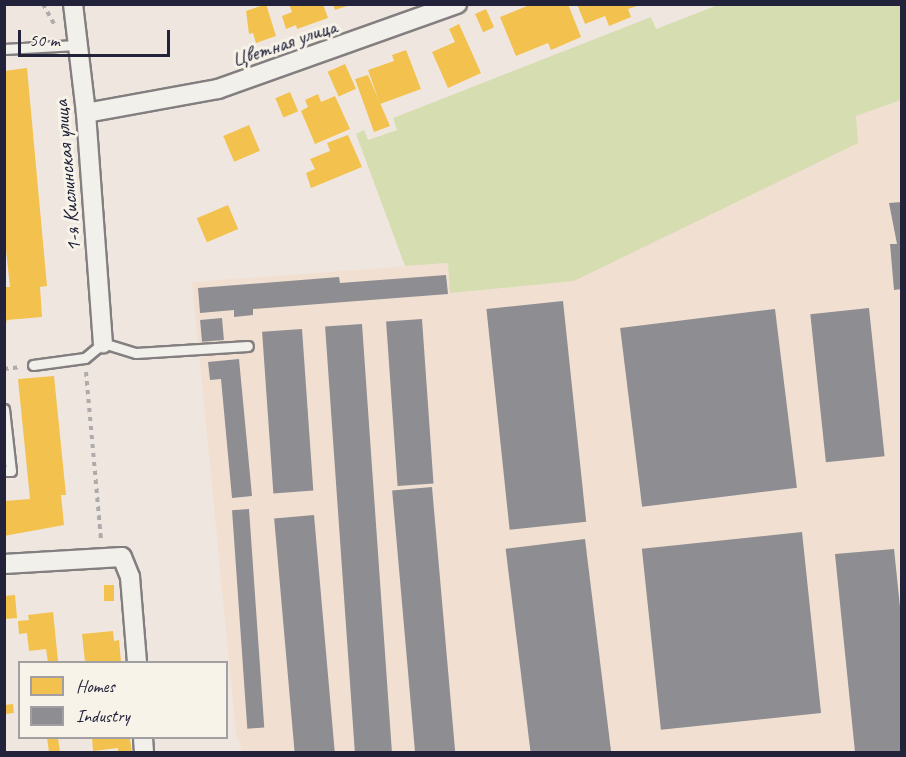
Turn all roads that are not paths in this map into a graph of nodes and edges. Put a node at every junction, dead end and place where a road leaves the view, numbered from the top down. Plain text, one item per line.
1 (73, 4) edge
2 (457, 4) edge
3 (77, 45) junction
4 (4, 49) edge
5 (86, 113) junction
6 (103, 343) junction
7 (249, 346) dead end
8 (33, 365) dead end
9 (4, 409) edge
10 (4, 471) edge
11 (4, 564) edge
12 (137, 661) edge

1 - 3 street, 1-я Кислинская улица
2 - 5 street, Цветная улица
3 - 4 lane
3 - 5 street, 1-я Кислинская улица
5 - 6 street, 1-я Кислинская улица
6 - 7 lane
6 - 8 lane
9 - 10 lane
11 - 12 street

